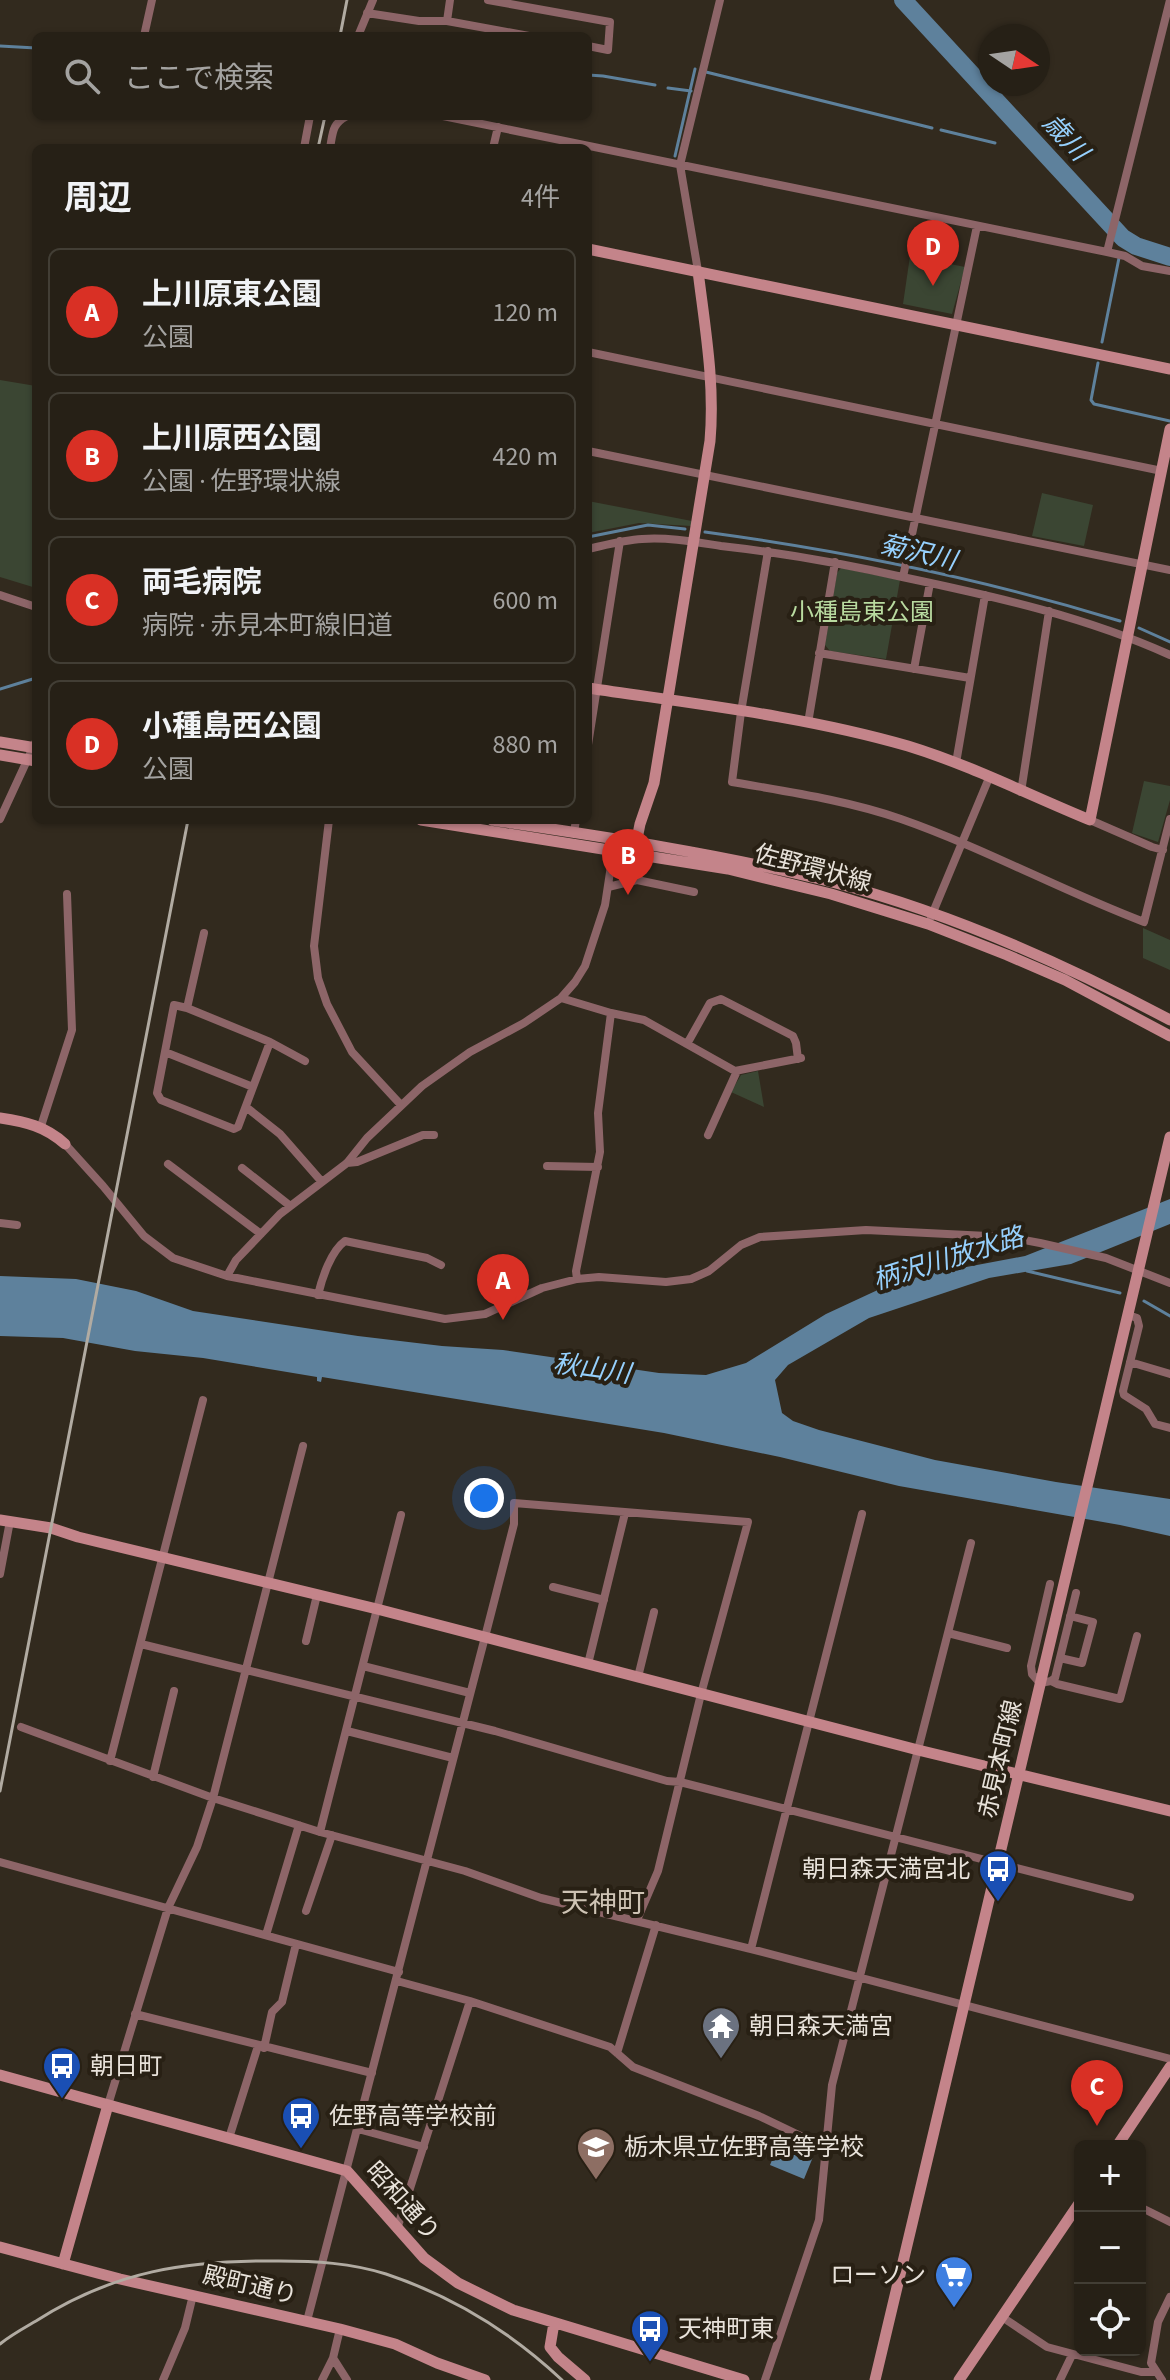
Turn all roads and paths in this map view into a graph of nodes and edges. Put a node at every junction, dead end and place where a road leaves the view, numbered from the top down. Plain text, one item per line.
1 (152, 0) edge
2 (373, 0) edge
3 (450, 0) edge
4 (488, 0) edge
5 (720, 0) edge
6 (1170, 0) edge
7 (367, 13) junction
8 (447, 21) junction
9 (145, 32) edge
10 (360, 32) edge
11 (507, 32) edge
12 (592, 47) edge
13 (309, 120) edge
14 (338, 120) edge
15 (463, 120) edge
16 (498, 127) junction
17 (305, 144) edge
18 (331, 144) edge
19 (494, 144) edge
20 (579, 144) edge
21 (592, 147) edge
22 (680, 165) junction
23 (977, 226) junction
24 (592, 250) edge
25 (1107, 252) junction
26 (698, 271) junction
27 (1170, 271) edge
28 (955, 324) junction
29 (592, 353) edge
30 (1170, 369) edge
31 (712, 377) junction
32 (935, 422) junction
33 (1170, 429) edge
34 (592, 452) edge
35 (1162, 471) junction
36 (705, 475) junction
37 (916, 517) junction
38 (620, 541) junction
39 (694, 542) junction
40 (592, 548) edge
41 (768, 551) junction
42 (835, 562) junction
43 (1143, 564) junction
44 (1170, 570) edge
45 (904, 574) junction
46 (930, 583) junction
47 (0, 595) edge
48 (985, 595) junction
49 (32, 606) edge
50 (1049, 611) junction
51 (1127, 637) junction
52 (819, 653) junction
53 (1170, 655) edge
54 (914, 669) junction
55 (970, 678) junction
56 (592, 688) edge
57 (668, 700) junction
58 (741, 712) junction
59 (808, 723) junction
60 (0, 742) edge
61 (32, 746) edge
62 (0, 755) edge
63 (956, 763) junction
64 (30, 765) edge
65 (989, 778) junction
66 (1021, 792) junction
67 (0, 819) edge
68 (1170, 819) edge
69 (1090, 820) junction
70 (329, 824) edge
71 (460, 824) edge
72 (547, 824) edge
73 (575, 826) edge
74 (961, 842) junction
75 (614, 845) junction
76 (636, 848) junction
77 (1163, 850) junction
78 (608, 887) junction
79 (694, 892) dead end
80 (67, 894) dead end
81 (930, 919) junction
82 (204, 933) dead end
83 (561, 998) junction
84 (187, 1008) junction
85 (611, 1013) junction
86 (1170, 1020) edge
87 (1170, 1036) edge
88 (270, 1042) junction
89 (687, 1044) junction
90 (165, 1052) junction
91 (305, 1061) dead end
92 (737, 1071) junction
93 (253, 1087) junction
94 (401, 1105) junction
95 (246, 1107) junction
96 (0, 1118) edge
97 (41, 1126) junction
98 (434, 1135) dead end
99 (708, 1135) dead end
100 (1170, 1137) edge
101 (65, 1144) joint
102 (347, 1163) junction
103 (168, 1164) dead end
104 (547, 1166) dead end
105 (598, 1167) junction
106 (242, 1168) dead end
107 (322, 1182) junction
108 (289, 1205) junction
109 (0, 1223) edge
110 (17, 1225) dead end
111 (261, 1234) junction
112 (441, 1265) dead end
113 (1137, 1269) junction
114 (227, 1276) junction
115 (577, 1279) junction
116 (1170, 1283) edge
117 (318, 1295) junction
118 (1128, 1315) junction
119 (1130, 1362) junction
120 (1170, 1374) edge
121 (203, 1400) dead end
122 (1170, 1428) edge
123 (303, 1446) dead end
124 (625, 1513) junction
125 (862, 1514) dead end
126 (401, 1515) dead end
127 (5, 1520) edge
128 (971, 1543) dead end
129 (163, 1558) junction
130 (0, 1574) edge
131 (268, 1583) junction
132 (1050, 1584) dead end
133 (553, 1587) dead end
134 (1076, 1593) dead end
135 (317, 1595) junction
136 (604, 1600) junction
137 (377, 1609) junction
138 (654, 1612) dead end
139 (1070, 1616) junction
140 (948, 1633) junction
141 (1137, 1636) dead end
142 (485, 1637) junction
143 (306, 1641) dead end
144 (141, 1644) junction
145 (1007, 1648) dead end
146 (1060, 1658) junction
147 (588, 1664) junction
148 (363, 1666) junction
149 (245, 1669) junction
150 (638, 1677) junction
151 (1046, 1682) junction
152 (174, 1691) dead end
153 (470, 1693) junction
154 (701, 1694) junction
155 (355, 1698) junction
156 (810, 1721) junction
157 (462, 1724) junction
158 (21, 1727) dead end
159 (347, 1731) junction
160 (918, 1750) junction
161 (453, 1758) junction
162 (110, 1761) junction
163 (1020, 1774) junction
164 (153, 1777) junction
165 (680, 1782) junction
166 (213, 1798) junction
167 (787, 1809) junction
168 (1170, 1811) edge
169 (299, 1825) junction
170 (320, 1832) junction
171 (332, 1835) junction
172 (896, 1837) junction
173 (426, 1861) junction
174 (0, 1862) edge
175 (998, 1863) junction
176 (1130, 1897) dead end
177 (168, 1908) junction
178 (306, 1911) dead end
179 (637, 1920) junction
180 (656, 1925) junction
181 (266, 1935) junction
182 (296, 1944) junction
183 (751, 1949) junction
184 (398, 1976) junction
185 (860, 1978) junction
186 (470, 2001) junction
187 (964, 2005) junction
188 (135, 2014) junction
189 (261, 2047) junction
190 (617, 2053) junction
191 (1170, 2059) edge
192 (1170, 2067) edge
193 (372, 2073) junction
194 (0, 2075) edge
195 (108, 2105) junction
196 (358, 2129) junction
197 (229, 2138) junction
198 (1121, 2140) edge
199 (424, 2147) junction
200 (826, 2148) junction
201 (347, 2171) junction
202 (1146, 2210) edge
203 (1074, 2211) edge
204 (1170, 2222) edge
205 (397, 2230) junction
206 (0, 2247) edge
207 (63, 2264) junction
208 (193, 2295) junction
209 (1170, 2297) edge
210 (1002, 2317) junction
211 (307, 2321) junction
212 (554, 2323) junction
213 (340, 2329) junction
214 (1072, 2355) junction
215 (333, 2358) junction
216 (1155, 2372) junction
217 (163, 2380) edge
218 (322, 2380) edge
219 (347, 2380) edge
220 (485, 2380) edge
221 (585, 2380) edge
222 (744, 2380) edge
223 (765, 2380) edge
224 (875, 2380) edge
225 (959, 2380) edge
226 (1060, 2380) edge
227 (1162, 2380) edge

1 - 9 street
2 - 7 street
3 - 8 street
4 - 12 street
5 - 22 street
6 - 25 street
7 - 8 street
7 - 10 street
8 - 11 street
13 - 17 street
14 - 18 street
15 - 16 street
16 - 19 street
16 - 20 street
21 - 22 street
22 - 23 street
22 - 26 street
23 - 25 street
23 - 28 street
24 - 26 street
25 - 27 street
26 - 28 street
26 - 31 street
28 - 30 street
28 - 32 street
29 - 31 street
31 - 32 street
31 - 36 street
32 - 35 street
32 - 37 street
33 - 35 street
34 - 36 street
35 - 43 street
36 - 37 street
36 - 39 street
37 - 43 street
37 - 45 street
38 - 39 street
38 - 40 street
38 - 56 street
39 - 41 street
39 - 57 street
41 - 42 street
41 - 58 street
42 - 45 street
42 - 52 street
43 - 44 street
43 - 51 street
45 - 46 street
46 - 48 street
46 - 54 street
47 - 49 street
48 - 50 street
48 - 55 street
50 - 51 street
50 - 66 street
51 - 53 street
51 - 69 street
52 - 54 street
52 - 59 street
54 - 55 street
55 - 63 street
56 - 57 street
57 - 58 street
57 - 76 street
58 - 59 street
58 - 74 street
59 - 63 street
60 - 61 street
62 - 64 street
63 - 65 street
64 - 67 street
65 - 66 street
65 - 74 street
66 - 69 street
68 - 77 street
69 - 77 street
70 - 94 street
71 - 75 street, 佐野環状線
72 - 73 street, 佐野環状線
73 - 75 street, 佐野環状線
74 - 77 street
74 - 81 street
75 - 76 street, 佐野環状線
75 - 78 street
76 - 81 street, 佐野環状線
78 - 79 street
78 - 83 street
80 - 97 street
81 - 86 street, 佐野環状線
81 - 87 street, 佐野環状線
82 - 84 street
83 - 85 street
83 - 94 street
84 - 88 street
84 - 90 street
85 - 89 street
85 - 105 street
88 - 91 street
88 - 93 street
89 - 92 street
89 - 92 street
90 - 93 street
90 - 95 street
92 - 99 street
93 - 95 street
94 - 102 street
95 - 107 street
96 - 97 street
97 - 101 street
98 - 102 street
100 - 113 street, 赤見本町線
101 - 114 street
102 - 107 street
103 - 111 street
104 - 105 street
105 - 115 street
106 - 108 street
107 - 108 street
108 - 111 street
109 - 110 street
111 - 114 street
112 - 117 street
113 - 115 street
113 - 116 street
113 - 118 street, 赤見本町線
114 - 117 street
115 - 117 street
118 - 119 street
118 - 151 street, 赤見本町線
119 - 120 street
119 - 122 street
121 - 129 street
123 - 131 street
124 - 136 street
124 - 142 street
124 - 154 street
125 - 156 street
126 - 137 street
127 - 129 street
127 - 130 street
128 - 140 street
129 - 131 street
129 - 144 street
131 - 135 street
131 - 149 street
132 - 151 street
133 - 136 street
134 - 139 street
135 - 137 street
135 - 143 street
136 - 147 street
137 - 142 street
137 - 148 street
138 - 150 street
139 - 146 street
139 - 146 street
140 - 145 street
140 - 160 street
141 - 151 street
142 - 147 street
142 - 153 street
144 - 149 street
144 - 162 street
146 - 151 street
147 - 150 street
148 - 153 street
148 - 155 street
149 - 155 street
149 - 166 street
150 - 154 street
151 - 163 street, 赤見本町線
152 - 164 street
153 - 157 street
154 - 156 street
154 - 165 street
155 - 157 street
155 - 159 street
156 - 160 street
156 - 167 street
157 - 161 street
157 - 165 street
158 - 162 street
159 - 161 street
159 - 170 street
160 - 163 street
160 - 172 street
161 - 173 street
162 - 164 street
163 - 168 street
163 - 175 street, 赤見本町線
164 - 166 street
165 - 167 street
165 - 179 street
166 - 169 street
166 - 177 street
167 - 172 street
167 - 183 street
169 - 170 street
169 - 181 street
170 - 171 street
171 - 173 street
171 - 178 street
172 - 175 street
172 - 185 street
173 - 179 street
173 - 184 street
174 - 177 street
175 - 176 street
175 - 187 street, 赤見本町線
177 - 181 street
177 - 188 street
179 - 180 street
180 - 183 street
180 - 190 street
181 - 182 street
182 - 184 street
182 - 189 street
183 - 185 street
184 - 186 street
184 - 193 street
185 - 187 street
185 - 200 street
186 - 190 street
186 - 199 street
187 - 191 street
187 - 224 street, 赤見本町線
188 - 189 street
188 - 195 street
189 - 193 street
189 - 197 street
190 - 200 street
192 - 198 street
193 - 196 street
194 - 195 street, 昭和通り
195 - 197 street, 昭和通り
195 - 207 street
196 - 199 street
196 - 201 street
197 - 201 street, 昭和通り
199 - 205 street
200 - 223 street
201 - 205 street, 昭和通り
201 - 211 street
202 - 204 street
203 - 210 street
205 - 212 street, 昭和通り
206 - 207 street, 殿町通り
207 - 208 street, 殿町通り
208 - 211 street, 殿町通り
208 - 217 street
209 - 216 street
210 - 214 street
210 - 225 street
211 - 213 street, 殿町通り
212 - 221 street
212 - 222 street
213 - 215 street
213 - 220 street, 殿町通り
214 - 216 street
214 - 226 street
215 - 218 street
215 - 219 street
216 - 227 street

